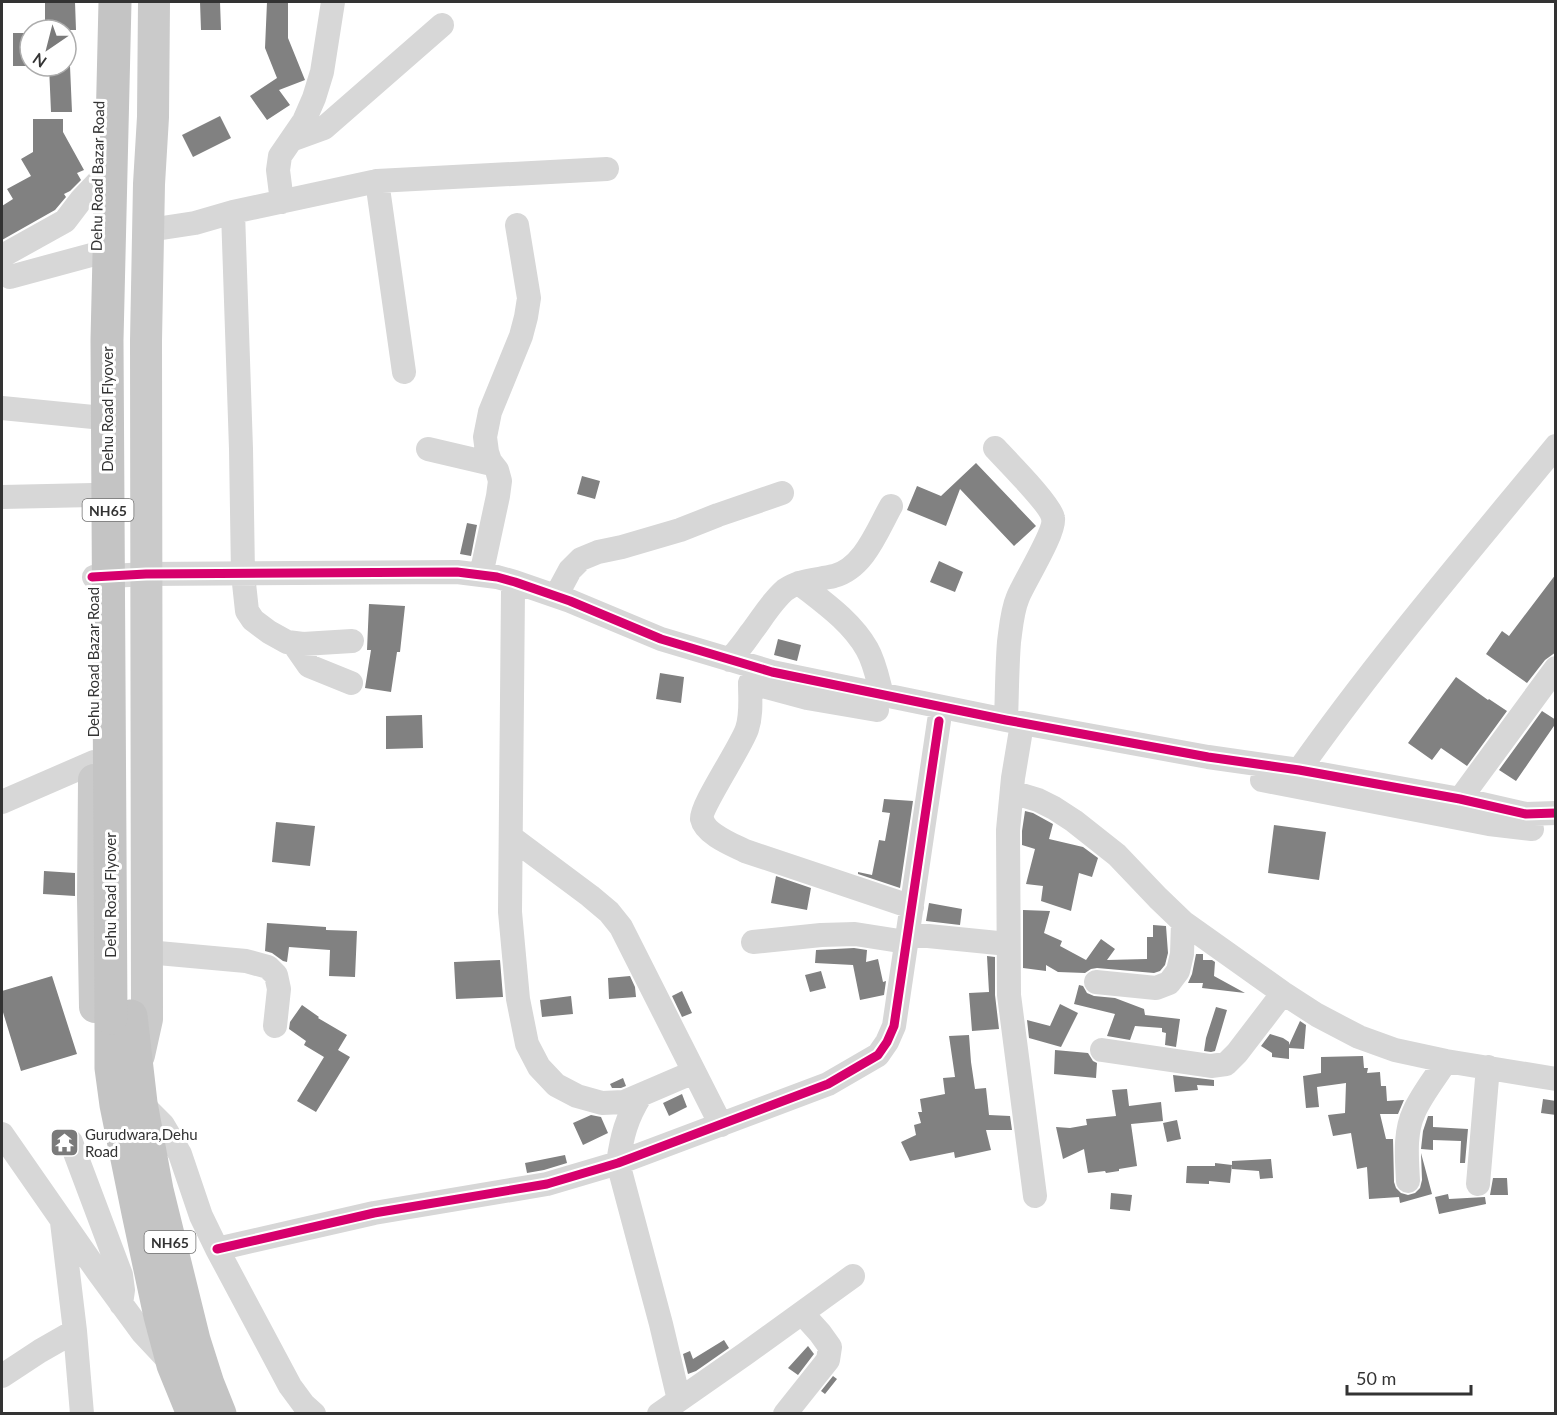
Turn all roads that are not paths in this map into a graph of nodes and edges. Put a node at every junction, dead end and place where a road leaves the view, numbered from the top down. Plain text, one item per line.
1 (101, 2) edge
2 (115, 2) edge
3 (136, 2) edge
4 (154, 2) edge
5 (333, 2) edge
6 (442, 25) dead end
7 (291, 140) junction
8 (607, 169) dead end
9 (377, 181) junction
10 (98, 182) junction
11 (282, 202) junction
12 (234, 212) junction
13 (517, 225) dead end
14 (149, 230) junction
15 (95, 254) junction
16 (6, 267) edge
17 (404, 372) dead end
18 (2, 408) edge
19 (93, 417) junction
20 (1556, 446) edge
21 (995, 448) dead end
22 (428, 449) dead end
23 (492, 464) junction
24 (782, 493) dead end
25 (93, 495) junction
26 (2, 497) edge
27 (891, 506) dead end
28 (457, 572) junction
29 (146, 574) junction
30 (243, 574) junction
31 (481, 575) junction
32 (92, 577) junction
33 (799, 583) junction
34 (513, 590) junction
35 (556, 596) junction
36 (352, 641) dead end
37 (293, 643) junction
38 (730, 660) junction
39 (1556, 668) edge
40 (351, 683) dead end
41 (750, 683) junction
42 (882, 695) junction
43 (939, 721) junction
44 (1013, 728) junction
45 (94, 762) junction
46 (1229, 767) junction
47 (1299, 770) junction
48 (1012, 792) junction
49 (1460, 799) junction
50 (2, 802) edge
51 (1556, 813) edge
52 (1556, 830) edge
53 (511, 837) junction
54 (912, 908) junction
55 (1183, 922) junction
56 (907, 938) junction
57 (753, 942) dead end
58 (1008, 944) junction
59 (147, 952) junction
60 (1096, 982) dead end
61 (1283, 993) junction
62 (121, 1017) junction
63 (275, 1026) dead end
64 (1102, 1050) dead end
65 (1446, 1061) junction
66 (1488, 1067) junction
67 (124, 1068) junction
68 (694, 1072) junction
69 (1556, 1078) edge
70 (640, 1095) junction
71 (141, 1103) junction
72 (721, 1125) junction
73 (2, 1134) edge
74 (71, 1142) dead end
75 (618, 1163) junction
76 (1408, 1181) dead end
77 (1478, 1184) dead end
78 (1035, 1196) dead end
79 (61, 1220) junction
80 (217, 1250) junction
81 (853, 1276) dead end
82 (121, 1304) junction
83 (802, 1313) junction
84 (75, 1331) junction
85 (174, 1365) junction
86 (2, 1376) edge
87 (680, 1400) junction
88 (82, 1413) edge
89 (194, 1413) edge
90 (220, 1413) edge
91 (314, 1413) edge
92 (659, 1413) edge
93 (786, 1413) edge

1 - 10 main road, Dehu Road Bazar Road
2 - 62 highway, Dehu Road Flyover / NH65, bridge
3 - 62 highway, Dehu Road Flyover / NH65
4 - 14 main road
5 - 7 street
6 - 7 street
7 - 11 street
8 - 9 street
9 - 11 street
9 - 17 street
10 - 15 main road, Dehu Road Bazar Road
10 - 16 street
11 - 12 street
12 - 14 street
12 - 30 street
13 - 23 street
14 - 29 main road
15 - 16 street
15 - 19 main road, Dehu Road Bazar Road
18 - 19 street
19 - 25 main road, Dehu Road Bazar Road
20 - 47 street
21 - 44 street
22 - 23 street
23 - 31 street
24 - 35 street
25 - 26 street
25 - 32 main road, Dehu Road Bazar Road
27 - 33 street
28 - 30 street
28 - 31 street
28 - 34 street
29 - 30 street
29 - 32 street
29 - 59 main road
30 - 37 street
31 - 35 street
32 - 45 main road, Dehu Road Bazar Road
33 - 38 street
33 - 42 street
34 - 41 street
34 - 53 street
35 - 38 street
36 - 37 street
37 - 40 street
38 - 42 street
39 - 49 street
41 - 43 street
41 - 54 street
42 - 44 street
43 - 44 street
43 - 54 street
44 - 46 street
44 - 48 street
45 - 50 street
45 - 67 main road, Dehu Road Bazar Road
46 - 47 street
46 - 52 street
47 - 49 street
48 - 55 street
48 - 58 street
49 - 51 street
53 - 68 street
53 - 70 street
54 - 56 street
55 - 60 street
55 - 61 street
56 - 57 street
56 - 58 street
56 - 72 street
58 - 78 street
59 - 63 street
59 - 67 main road
61 - 64 street
61 - 65 street
62 - 67 highway, Dehu Road Flyover / NH65
65 - 66 street
65 - 76 street
66 - 69 street
66 - 77 street
67 - 71 highway, NH65
67 - 85 highway, NH65
68 - 70 street
68 - 72 street
70 - 75 street
71 - 80 street
71 - 90 highway, NH65
72 - 75 street
73 - 79 street
74 - 82 street
75 - 80 street
75 - 87 street
79 - 82 street
79 - 84 street
80 - 91 street
81 - 83 street
82 - 85 street
83 - 87 street
83 - 93 street
84 - 86 street
84 - 88 street
85 - 89 highway, NH65
87 - 92 street

